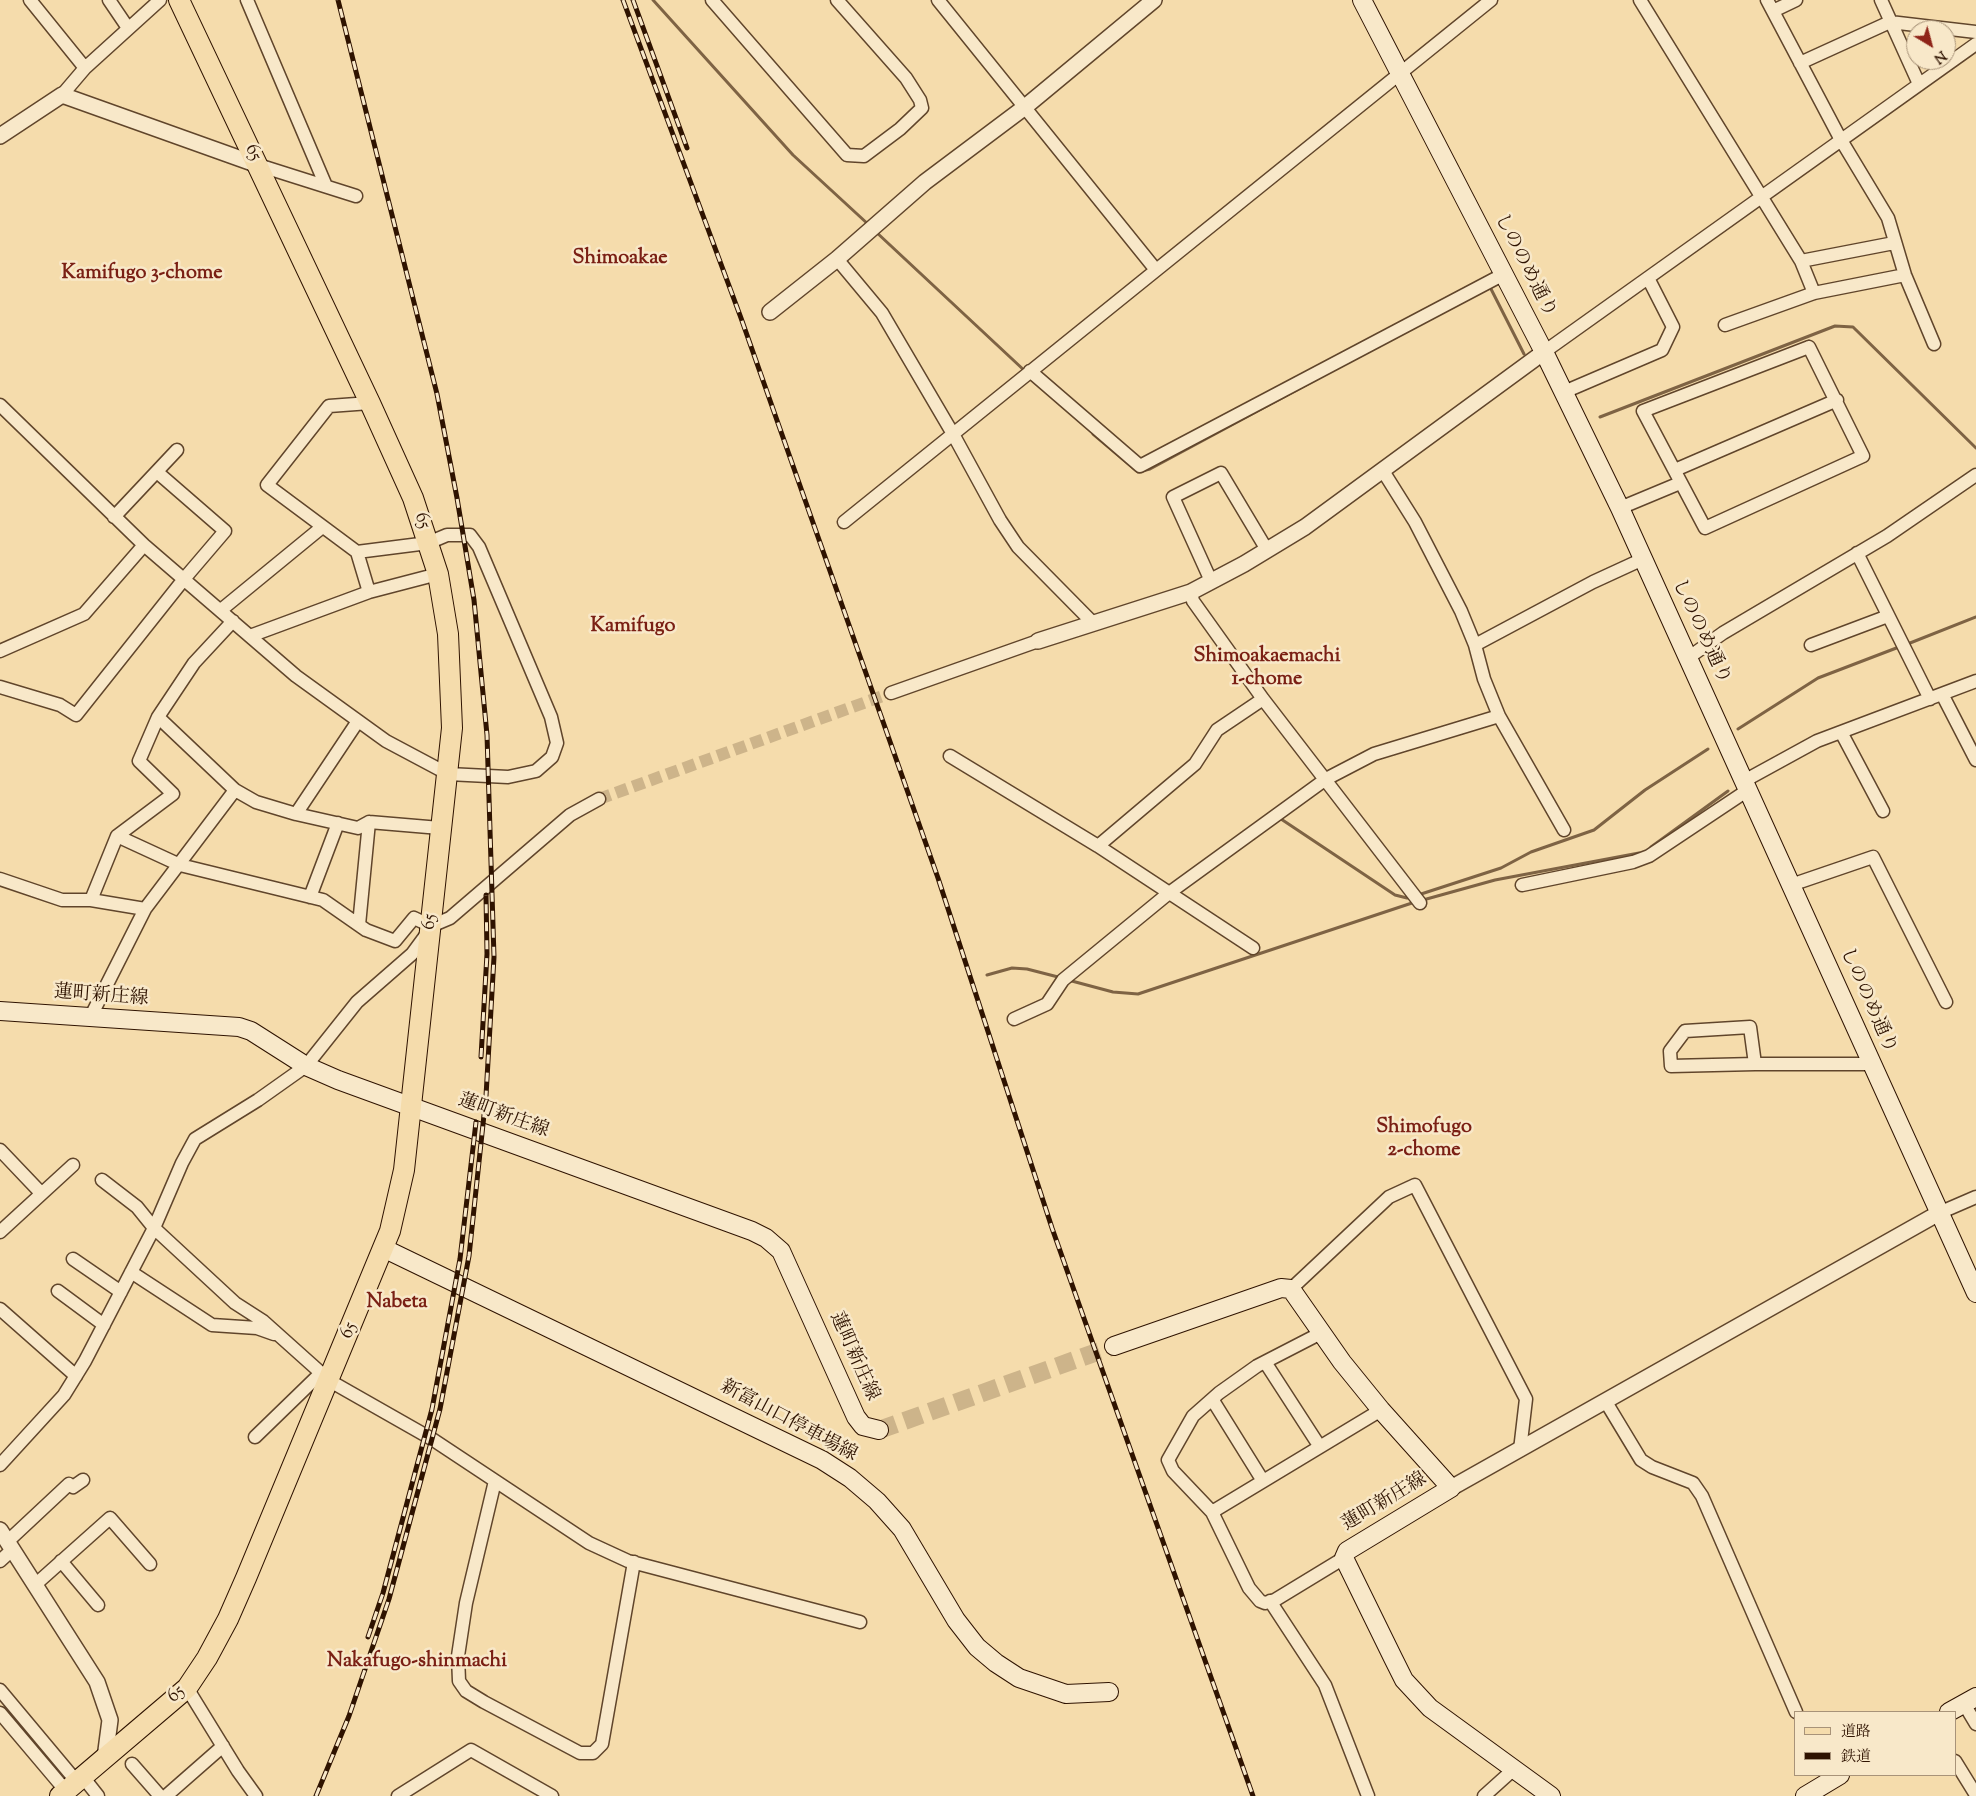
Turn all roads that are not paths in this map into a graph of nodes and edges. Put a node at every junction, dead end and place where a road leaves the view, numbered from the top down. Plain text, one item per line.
1 (30, 0) edge
2 (110, 0) edge
3 (160, 0) edge
4 (179, 0) edge
5 (247, 0) edge
6 (712, 0) edge
7 (837, 0) edge
8 (938, 0) edge
9 (1154, 0) edge
10 (1362, 0) edge
11 (1491, 0) edge
12 (1640, 0) edge
13 (1796, 0) edge
14 (1880, 0) edge
15 (1770, 6) edge
16 (1890, 22) junction
17 (128, 28) junction
18 (1976, 32) edge
19 (1976, 44) edge
20 (1800, 62) junction
21 (85, 68) junction
22 (1401, 74) junction
23 (1919, 84) junction
24 (62, 95) junction
25 (1025, 107) junction
26 (0, 136) edge
27 (1841, 140) junction
28 (258, 165) junction
29 (326, 186) junction
30 (356, 196) dead end
31 (1762, 197) junction
32 (1894, 243) junction
33 (837, 259) junction
34 (1801, 261) junction
35 (1156, 270) junction
36 (1504, 274) junction
37 (1905, 275) junction
38 (1648, 278) junction
39 (1814, 292) junction
40 (770, 312) dead end
41 (1725, 325) dead end
42 (1934, 344) dead end
43 (1544, 352) junction
44 (1030, 372) junction
45 (1564, 392) junction
46 (1837, 400) junction
47 (370, 403) junction
48 (0, 405) edge
49 (953, 434) junction
50 (177, 450) dead end
51 (1674, 470) junction
52 (157, 472) junction
53 (1383, 472) junction
54 (1976, 475) edge
55 (1680, 483) junction
56 (1620, 508) junction
57 (114, 517) junction
58 (844, 522) dead end
59 (321, 528) junction
60 (428, 543) junction
61 (144, 545) junction
62 (1267, 550) junction
63 (357, 552) junction
64 (1857, 553) junction
65 (1643, 559) junction
66 (438, 574) junction
67 (184, 579) junction
68 (1211, 581) junction
69 (369, 592) junction
70 (1191, 592) junction
71 (221, 610) junction
72 (1888, 616) junction
73 (233, 621) junction
74 (1094, 624) junction
75 (250, 636) junction
76 (1038, 641) joint
77 (1811, 645) dead end
78 (1476, 646) junction
79 (0, 651) edge
80 (1688, 658) junction
81 (1976, 681) edge
82 (0, 687) edge
83 (891, 692) tunnel mouth
84 (1942, 694) junction
85 (1930, 699) junction
86 (1263, 700) junction
87 (1499, 716) junction
88 (158, 717) junction
89 (358, 722) junction
90 (1841, 732) junction
91 (950, 756) dead end
92 (1976, 760) edge
93 (448, 774) junction
94 (1326, 779) junction
95 (1746, 785) junction
96 (235, 790) junction
97 (599, 799) tunnel mouth
98 (1883, 811) dead end
99 (296, 814) junction
100 (369, 822) junction
101 (338, 823) junction
102 (440, 828) junction
103 (1564, 830) dead end
104 (117, 836) junction
105 (1098, 846) junction
106 (180, 865) junction
107 (0, 879) edge
108 (1522, 885) dead end
109 (1791, 885) junction
110 (1169, 893) junction
111 (310, 897) junction
112 (91, 900) junction
113 (1420, 903) dead end
114 (145, 909) junction
115 (359, 925) junction
116 (431, 926) junction
117 (1253, 948) dead end
118 (1946, 1002) dead end
119 (0, 1011) edge
120 (90, 1018) junction
121 (1014, 1019) dead end
122 (1754, 1064) junction
123 (1872, 1064) junction
124 (306, 1066) junction
125 (410, 1105) junction
126 (0, 1150) edge
127 (73, 1165) dead end
128 (102, 1180) dead end
129 (41, 1193) junction
130 (1976, 1196) edge
131 (1939, 1213) junction
132 (154, 1228) junction
133 (0, 1232) edge
134 (383, 1248) junction
135 (73, 1259) dead end
136 (131, 1272) junction
137 (1291, 1289) junction
138 (58, 1291) dead end
139 (121, 1292) junction
140 (1976, 1293) edge
141 (0, 1309) edge
142 (104, 1325) junction
143 (1321, 1333) junction
144 (279, 1336) junction
145 (1114, 1346) tunnel mouth
146 (1265, 1362) junction
147 (76, 1376) junction
148 (325, 1377) junction
149 (1212, 1399) junction
150 (1606, 1402) junction
151 (1381, 1410) junction
152 (879, 1430) dead end
153 (255, 1437) dead end
154 (1320, 1447) junction
155 (1520, 1450) junction
156 (0, 1465) edge
157 (83, 1480) dead end
158 (495, 1481) junction
159 (1264, 1481) junction
160 (1451, 1488) junction
161 (1212, 1512) junction
162 (7, 1541) edge
163 (1344, 1558) junction
164 (0, 1561) edge
165 (61, 1561) junction
166 (634, 1562) junction
167 (150, 1564) dead end
168 (36, 1584) junction
169 (1270, 1601) junction
170 (98, 1605) dead end
171 (860, 1622) dead end
172 (187, 1688) junction
173 (0, 1690) edge
174 (1109, 1692) dead end
175 (1963, 1704) edge
176 (1796, 1711) edge
177 (0, 1713) edge
178 (1976, 1724) edge
179 (223, 1746) junction
180 (105, 1758) junction
181 (1956, 1763) edge
182 (132, 1764) dead end
183 (1514, 1769) junction
184 (1830, 1777) edge
185 (70, 1788) edge
186 (1976, 1795) edge
187 (98, 1796) edge
188 (160, 1796) edge
189 (166, 1796) edge
190 (256, 1796) edge
191 (398, 1796) edge
192 (552, 1796) edge
193 (1368, 1796) edge
194 (1484, 1796) edge
195 (1551, 1796) edge
196 (1804, 1796) edge

1 - 21 street
2 - 17 street
3 - 17 street
4 - 28 main road, 65 / 65
5 - 29 street
6 - 7 street
8 - 25 street
9 - 25 street
10 - 22 main road, しののめ通り
11 - 22 street
12 - 31 street
13 - 15 street
14 - 16 street
15 - 20 street
16 - 18 street
16 - 20 street
16 - 23 street
17 - 21 street
19 - 23 street
20 - 27 street
21 - 24 street
22 - 35 street
22 - 36 main road, しののめ通り
23 - 27 street
24 - 26 street
24 - 28 street
25 - 33 street
25 - 35 street
27 - 31 street
27 - 32 street
28 - 29 street
28 - 47 main road, 65 / 65
29 - 30 street
31 - 34 street
31 - 38 street
32 - 34 street
32 - 37 street
33 - 40 street
33 - 49 street
34 - 39 street
35 - 44 street
36 - 43 main road, しののめ通り
36 - 44 street
37 - 39 street
37 - 42 street
38 - 43 street
38 - 45 street
39 - 41 street
43 - 45 main road, しののめ通り
43 - 53 street
44 - 49 street
45 - 56 main road, しののめ通り
46 - 51 street
46 - 51 street
46 - 55 street
47 - 59 street
47 - 60 main road, 65 / 65
48 - 57 street
49 - 58 street
49 - 74 street
50 - 52 street
51 - 55 street
52 - 57 street
52 - 67 street
53 - 62 street
53 - 78 street
54 - 64 street
55 - 56 street
56 - 65 main road, しののめ通り
57 - 61 street
59 - 63 street
59 - 71 street
60 - 63 street
60 - 66 main road, 65 / 65
60 - 93 street
61 - 67 street
61 - 79 street
62 - 68 street
62 - 68 street
63 - 69 street
64 - 72 street
64 - 80 street
65 - 78 street
65 - 80 main road, しののめ通り
66 - 69 street
66 - 93 main road, 65 / 65
67 - 71 street
67 - 82 street
68 - 70 street
69 - 75 street
70 - 74 street
70 - 86 street
71 - 73 street
72 - 77 street
72 - 85 street
73 - 75 street
73 - 88 street
74 - 76 street
75 - 89 street
76 - 83 street
78 - 87 street
80 - 95 main road, しののめ通り
81 - 84 street
84 - 85 street
84 - 92 street
85 - 90 street
86 - 94 street
86 - 105 street
87 - 94 street
87 - 103 street
88 - 96 street
88 - 104 street
89 - 93 street
89 - 99 street
90 - 95 street
90 - 98 street
91 - 105 street
93 - 102 main road, 65 / 65
94 - 110 street
94 - 113 street
95 - 108 street
95 - 109 main road, しののめ通り
96 - 99 street
96 - 106 street
97 - 116 street
99 - 101 street
100 - 101 street
100 - 102 street
100 - 115 street
101 - 111 street
102 - 116 main road, 65 / 65
104 - 106 street
104 - 112 street
105 - 110 street
106 - 111 street
106 - 114 street
107 - 112 street
109 - 118 street
109 - 123 main road, しののめ通り
110 - 117 street
110 - 121 street
111 - 115 street
112 - 114 street
114 - 120 street
115 - 116 street
116 - 124 street
116 - 125 main road, 65 / 65
119 - 120 main road, 蓮町新庄線
120 - 124 main road, 蓮町新庄線
122 - 122 street
122 - 123 street
123 - 131 main road, しののめ通り
124 - 125 main road, 蓮町新庄線
124 - 132 street
125 - 134 main road, 65 / 65
125 - 152 main road, 蓮町新庄線
126 - 129 street
127 - 129 street
128 - 132 street
129 - 133 street
130 - 131 street
131 - 140 main road, しののめ通り
131 - 150 street
132 - 136 street
132 - 144 street
134 - 148 main road, 65 / 65
134 - 174 main road, 新富山口停車場線
135 - 139 street
136 - 139 street
136 - 144 street
137 - 143 main road, 蓮町新庄線
137 - 145 main road
137 - 155 street
138 - 142 street
139 - 142 street
141 - 147 street
142 - 147 street
143 - 146 street
143 - 151 main road, 蓮町新庄線
144 - 148 street
146 - 149 street
146 - 154 street
147 - 156 street
148 - 153 street
148 - 158 street
148 - 172 main road, 65 / 65
149 - 159 street
149 - 161 street
150 - 155 street
150 - 176 street
151 - 154 street
151 - 160 main road, 蓮町新庄線
154 - 159 street
155 - 160 street
157 - 162 street
158 - 166 street
158 - 166 street
159 - 161 street
160 - 163 main road, 蓮町新庄線
161 - 169 street
162 - 164 street
162 - 168 street
163 - 169 street
163 - 183 main road, 蓮町新庄線
165 - 167 street
165 - 168 street
165 - 170 street
166 - 171 street
168 - 180 street
169 - 193 street
172 - 179 street
172 - 180 main road, 65 / 65
173 - 185 street
175 - 178 street
177 - 185 street
179 - 189 street
179 - 190 street
180 - 185 main road, 65 / 65
181 - 186 street
182 - 188 street
183 - 194 street
183 - 195 main road, 蓮町新庄線
184 - 196 main road
185 - 187 street
191 - 192 street

